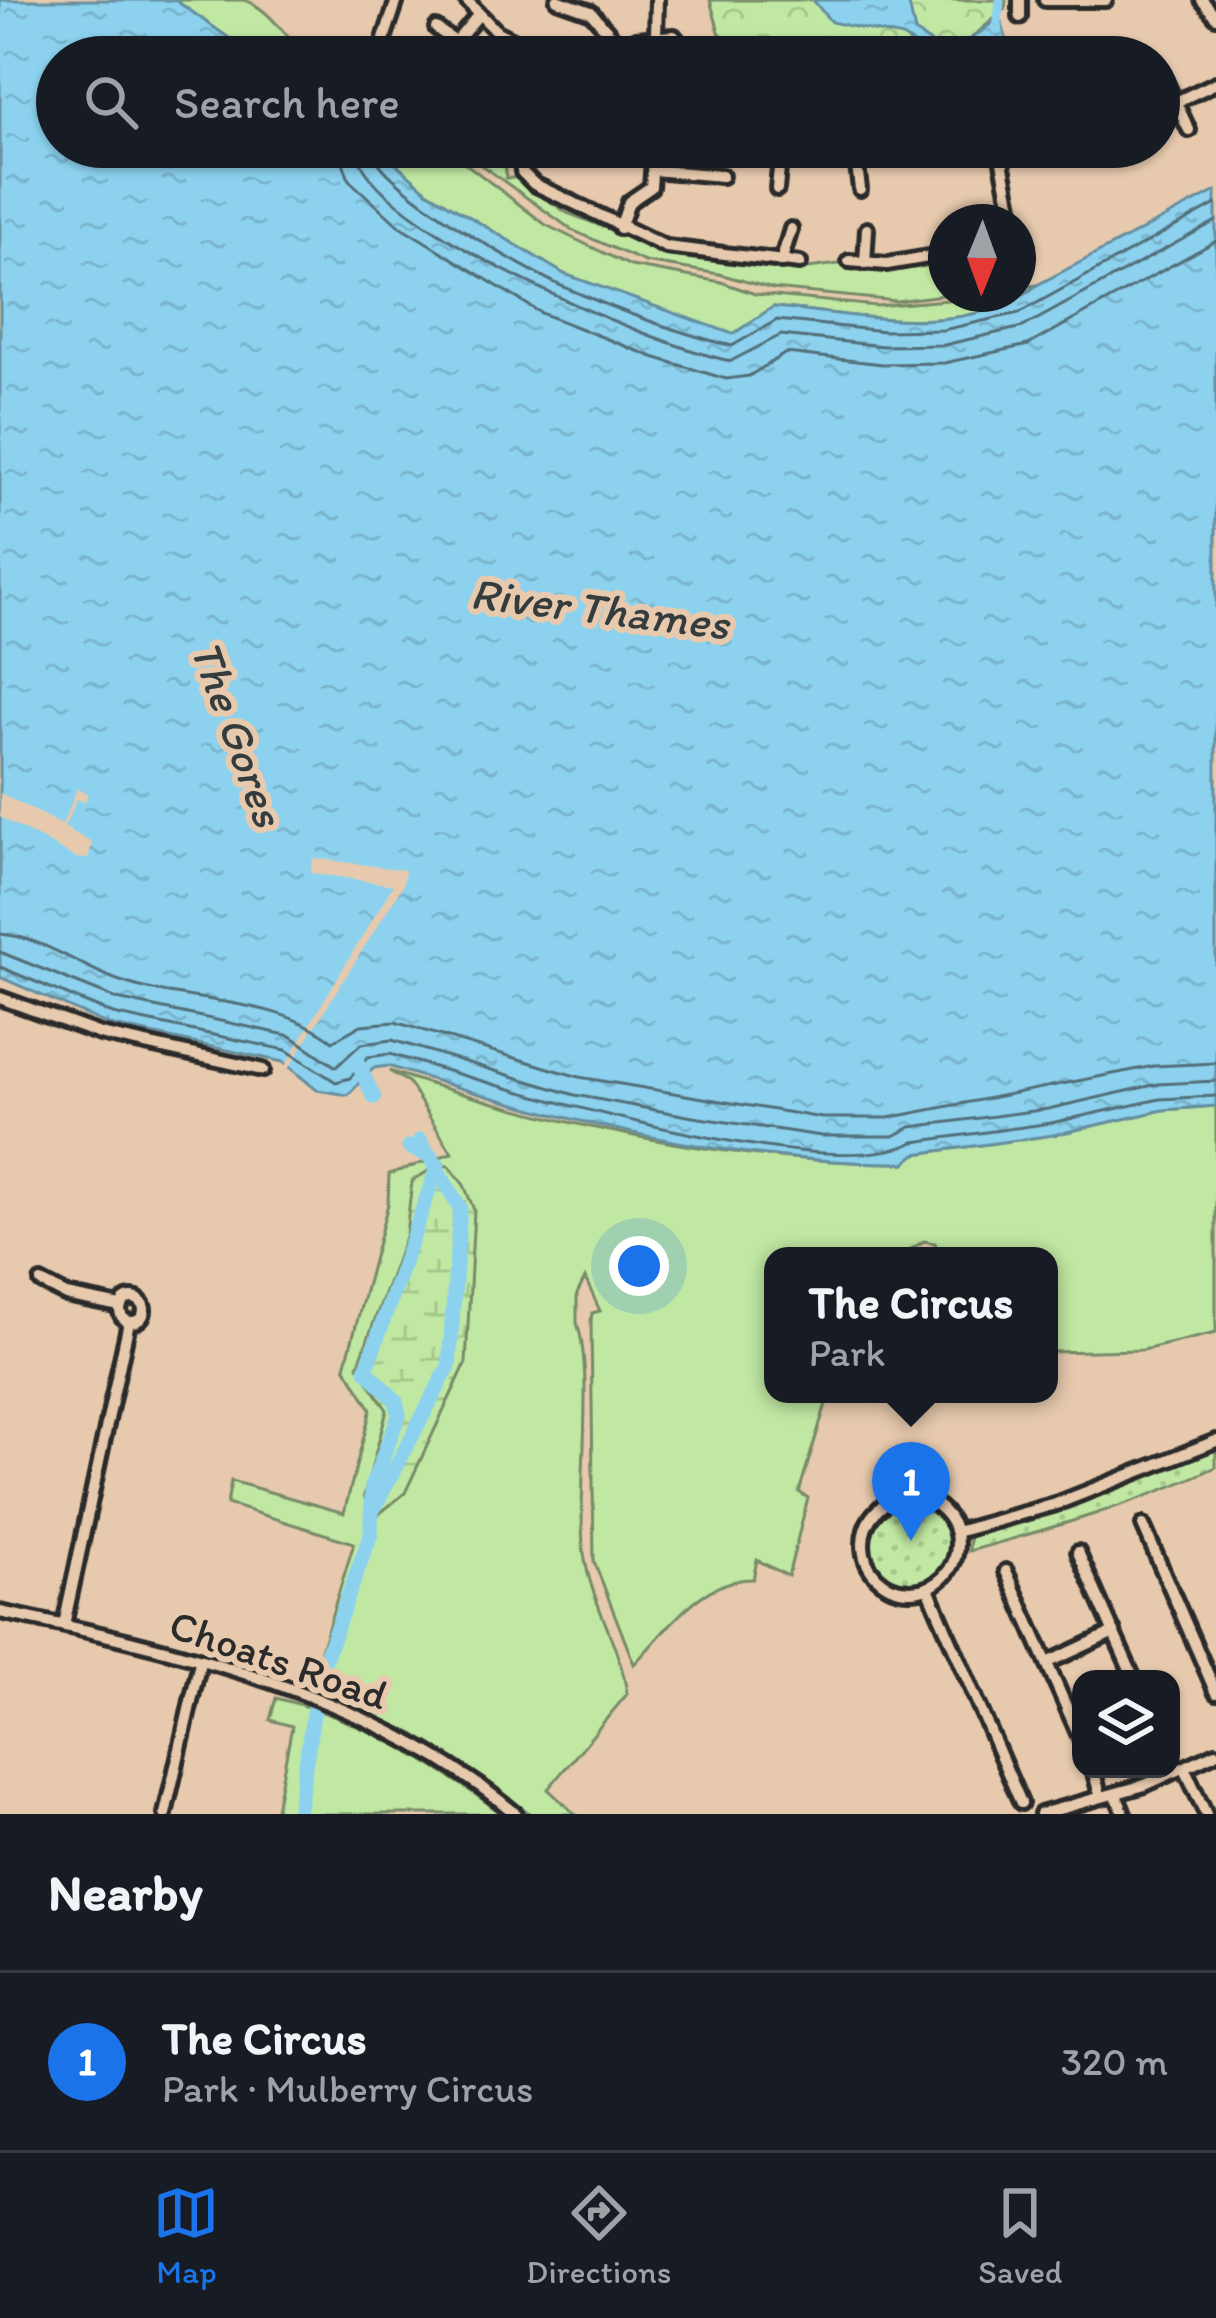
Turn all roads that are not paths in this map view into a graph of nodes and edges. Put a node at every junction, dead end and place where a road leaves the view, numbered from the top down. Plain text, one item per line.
1 (398, 0) edge
2 (466, 0) edge
3 (557, 0) edge
4 (657, 0) edge
5 (1021, 0) edge
6 (1045, 0) edge
7 (1106, 0) edge
8 (1202, 0) edge
9 (478, 14) junction
10 (1020, 17) dead end
11 (1216, 17) edge
12 (436, 28) dead end
13 (385, 36) edge
14 (447, 36) edge
15 (470, 36) edge
16 (511, 36) edge
17 (611, 36) edge
18 (656, 36) joint
19 (674, 36) edge
20 (1216, 83) edge
21 (1180, 100) edge
22 (1180, 111) edge
23 (1189, 130) dead end
24 (522, 168) edge
25 (780, 168) edge
26 (857, 168) edge
27 (1003, 168) edge
28 (653, 170) joint
29 (722, 176) dead end
30 (841, 184) dead end
31 (777, 189) dead end
32 (1010, 204) edge
33 (620, 228) junction
34 (791, 229) dead end
35 (867, 229) dead end
36 (928, 256) edge
37 (849, 261) dead end
38 (781, 262) junction
39 (800, 263) dead end
40 (865, 263) junction
41 (0, 998) edge
42 (263, 1070) dead end
43 (41, 1282) dead end
44 (120, 1306) junction
45 (129, 1322) junction
46 (1216, 1441) edge
47 (1143, 1525) dead end
48 (956, 1532) junction
49 (1078, 1552) dead end
50 (1006, 1571) dead end
51 (928, 1588) junction
52 (0, 1612) edge
53 (64, 1625) junction
54 (1114, 1632) junction
55 (200, 1662) junction
56 (1047, 1664) junction
57 (1130, 1670) edge
58 (1216, 1693) edge
59 (1072, 1720) edge
60 (1216, 1753) edge
61 (1180, 1770) edge
62 (1095, 1778) edge
63 (1166, 1778) edge
64 (1099, 1791) dead end
65 (1021, 1803) dead end
66 (1120, 1804) edge
67 (165, 1814) edge
68 (516, 1814) edge
69 (1041, 1814) edge
70 (1206, 1814) edge

1 - 13 street
2 - 9 street
3 - 17 street
4 - 18 street
5 - 10 street
6 - 7 street
8 - 11 street
9 - 15 street
9 - 16 street
12 - 14 street
18 - 19 street
20 - 21 street
22 - 23 street
24 - 33 street
25 - 31 street
26 - 30 street
27 - 32 street
28 - 29 street
28 - 33 street
33 - 38 street
34 - 38 street
35 - 40 street
36 - 40 street
37 - 40 street
38 - 39 street
41 - 42 street
43 - 44 street
44 - 45 street
44 - 45 street
45 - 53 street
46 - 48 street
47 - 58 street
48 - 51 street
48 - 51 street
49 - 54 street
50 - 56 street
51 - 65 street
52 - 53 street, Choats Road
53 - 55 street, Choats Road
54 - 56 street
54 - 57 street
55 - 67 street
55 - 68 street, Choats Road
56 - 59 street
60 - 61 street
61 - 70 street
62 - 64 street
63 - 66 street
66 - 69 street

